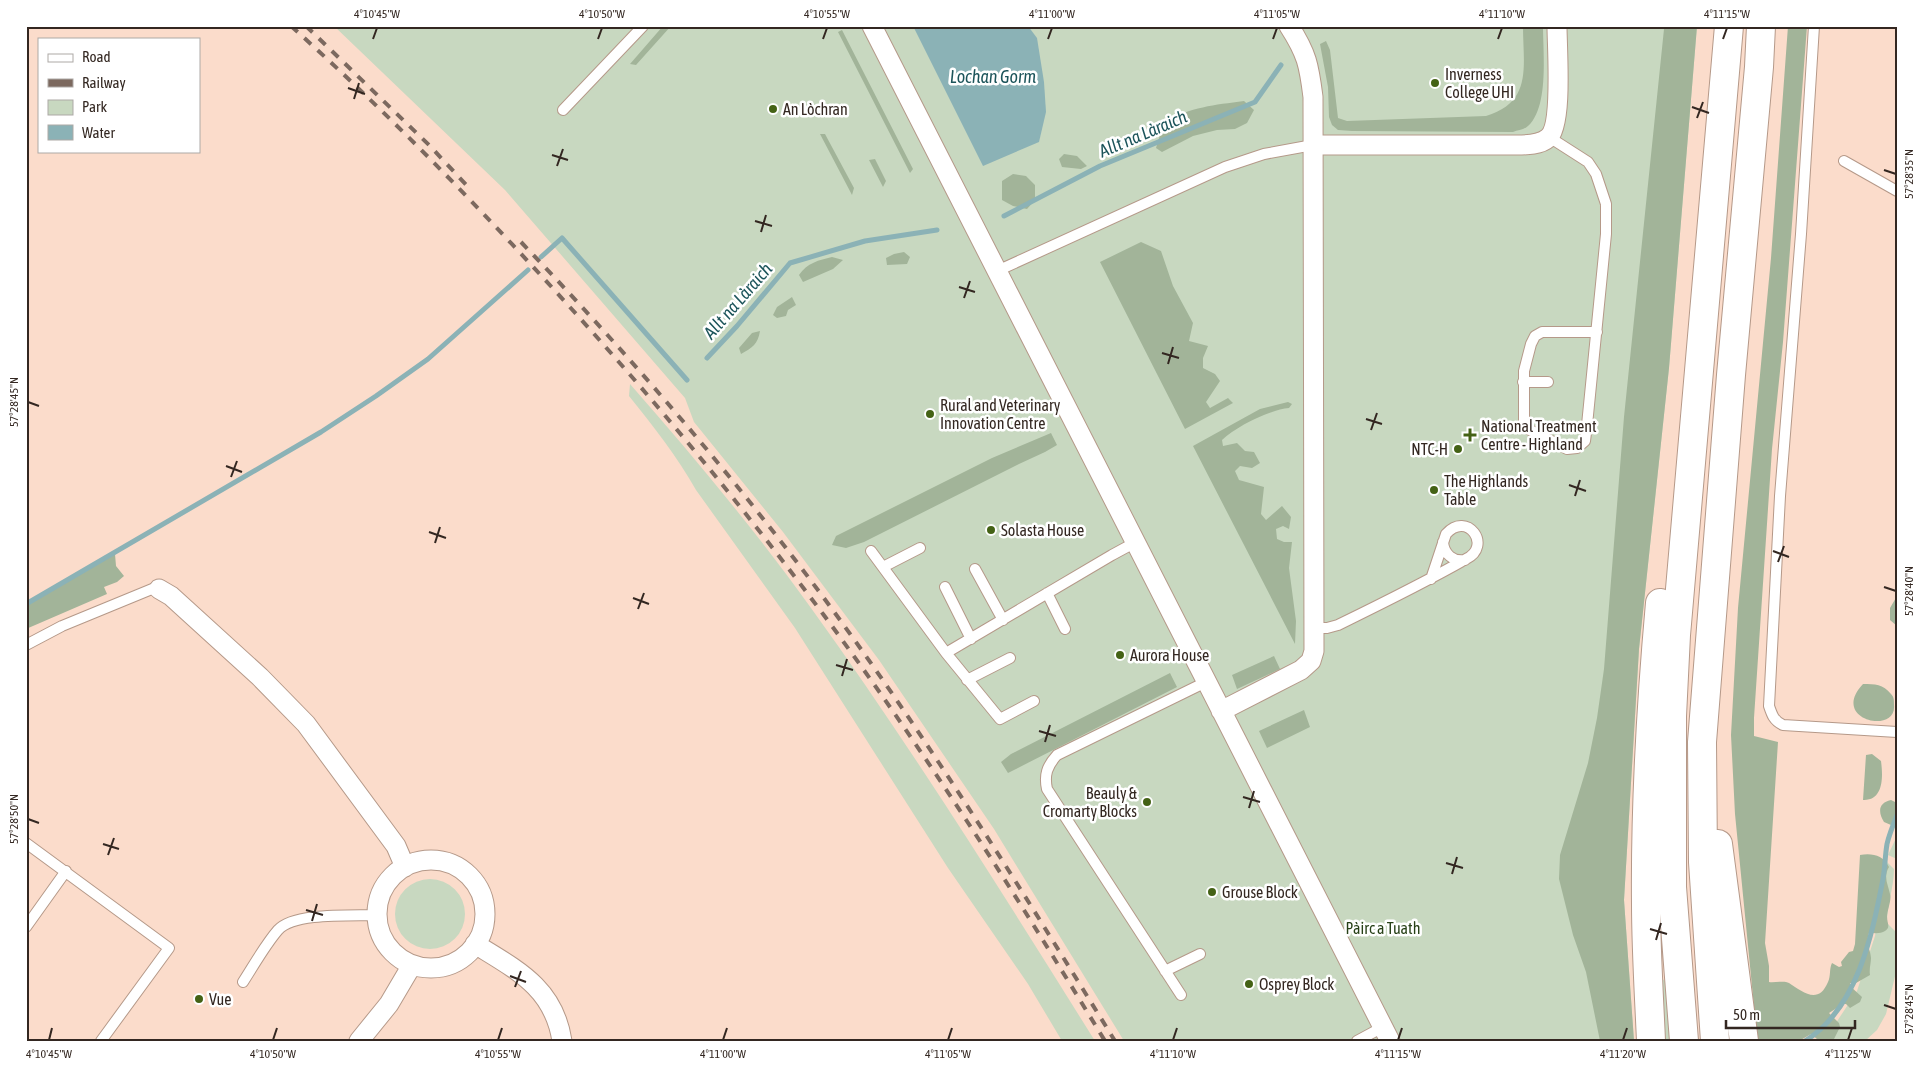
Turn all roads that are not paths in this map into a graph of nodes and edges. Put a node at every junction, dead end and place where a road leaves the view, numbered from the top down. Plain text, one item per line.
1 (643, 26) edge
2 (872, 26) edge
3 (1289, 26) edge
4 (1557, 26) edge
5 (1728, 26) edge
6 (1761, 26) edge
7 (1814, 26) edge
8 (563, 110) dead end
9 (1549, 137) junction
10 (1313, 145) junction
11 (1844, 161) dead end
12 (1897, 191) edge
13 (997, 271) junction
14 (1597, 332) junction
15 (1523, 382) junction
16 (1548, 382) dead end
17 (1693, 446) junction
18 (1443, 541) junction
19 (1136, 542) junction
20 (920, 548) dead end
21 (871, 551) dead end
22 (1466, 559) junction
23 (882, 567) junction
24 (975, 569) dead end
25 (1431, 579) junction
26 (945, 587) dead end
27 (159, 589) joint
28 (1047, 594) junction
29 (1003, 620) junction
30 (1314, 628) junction
31 (1064, 629) dead end
32 (971, 639) junction
33 (26, 645) edge
34 (946, 653) junction
35 (1010, 658) dead end
36 (967, 680) junction
37 (1206, 682) junction
38 (1034, 701) dead end
39 (1221, 711) junction
40 (1897, 732) edge
41 (1702, 742) junction
42 (26, 843) edge
43 (405, 867) junction
44 (66, 871) junction
45 (377, 915) junction
46 (26, 927) edge
47 (475, 944) junction
48 (1200, 954) dead end
49 (412, 964) junction
50 (1165, 971) junction
51 (243, 982) dead end
52 (1181, 995) dead end
53 (1387, 1034) edge
54 (101, 1041) edge
55 (359, 1041) edge
56 (562, 1041) edge
57 (1357, 1041) edge
58 (1651, 1041) edge
59 (1684, 1041) edge
60 (1715, 1041) edge
61 (1744, 1041) edge

1 - 8 lane
2 - 13 street
3 - 10 street
4 - 9 street
5 - 17 highway
6 - 41 highway
7 - 40 lane
9 - 10 street
9 - 14 lane
10 - 13 lane
10 - 30 street
11 - 12 lane
13 - 19 street
14 - 15 lane
14 - 15 lane
15 - 16 lane
17 - 58 highway
17 - 59 highway
18 - 22 lane
18 - 22 lane
18 - 25 lane
19 - 28 lane
19 - 37 street
20 - 23 lane
21 - 23 lane
22 - 25 lane
23 - 34 lane
24 - 29 lane
25 - 30 lane
26 - 32 lane
27 - 33 lane
27 - 43 street
28 - 29 lane
28 - 31 lane
29 - 32 lane
30 - 39 street
32 - 34 lane
34 - 36 lane
35 - 36 lane
36 - 38 lane
37 - 39 street
37 - 50 lane
39 - 53 street
41 - 60 highway
41 - 61 highway
42 - 44 lane
43 - 45 street
43 - 47 street
44 - 46 lane
44 - 54 lane
45 - 49 street
45 - 51 lane
47 - 49 street
47 - 56 street
48 - 50 lane
49 - 55 street
50 - 52 lane
53 - 57 lane

